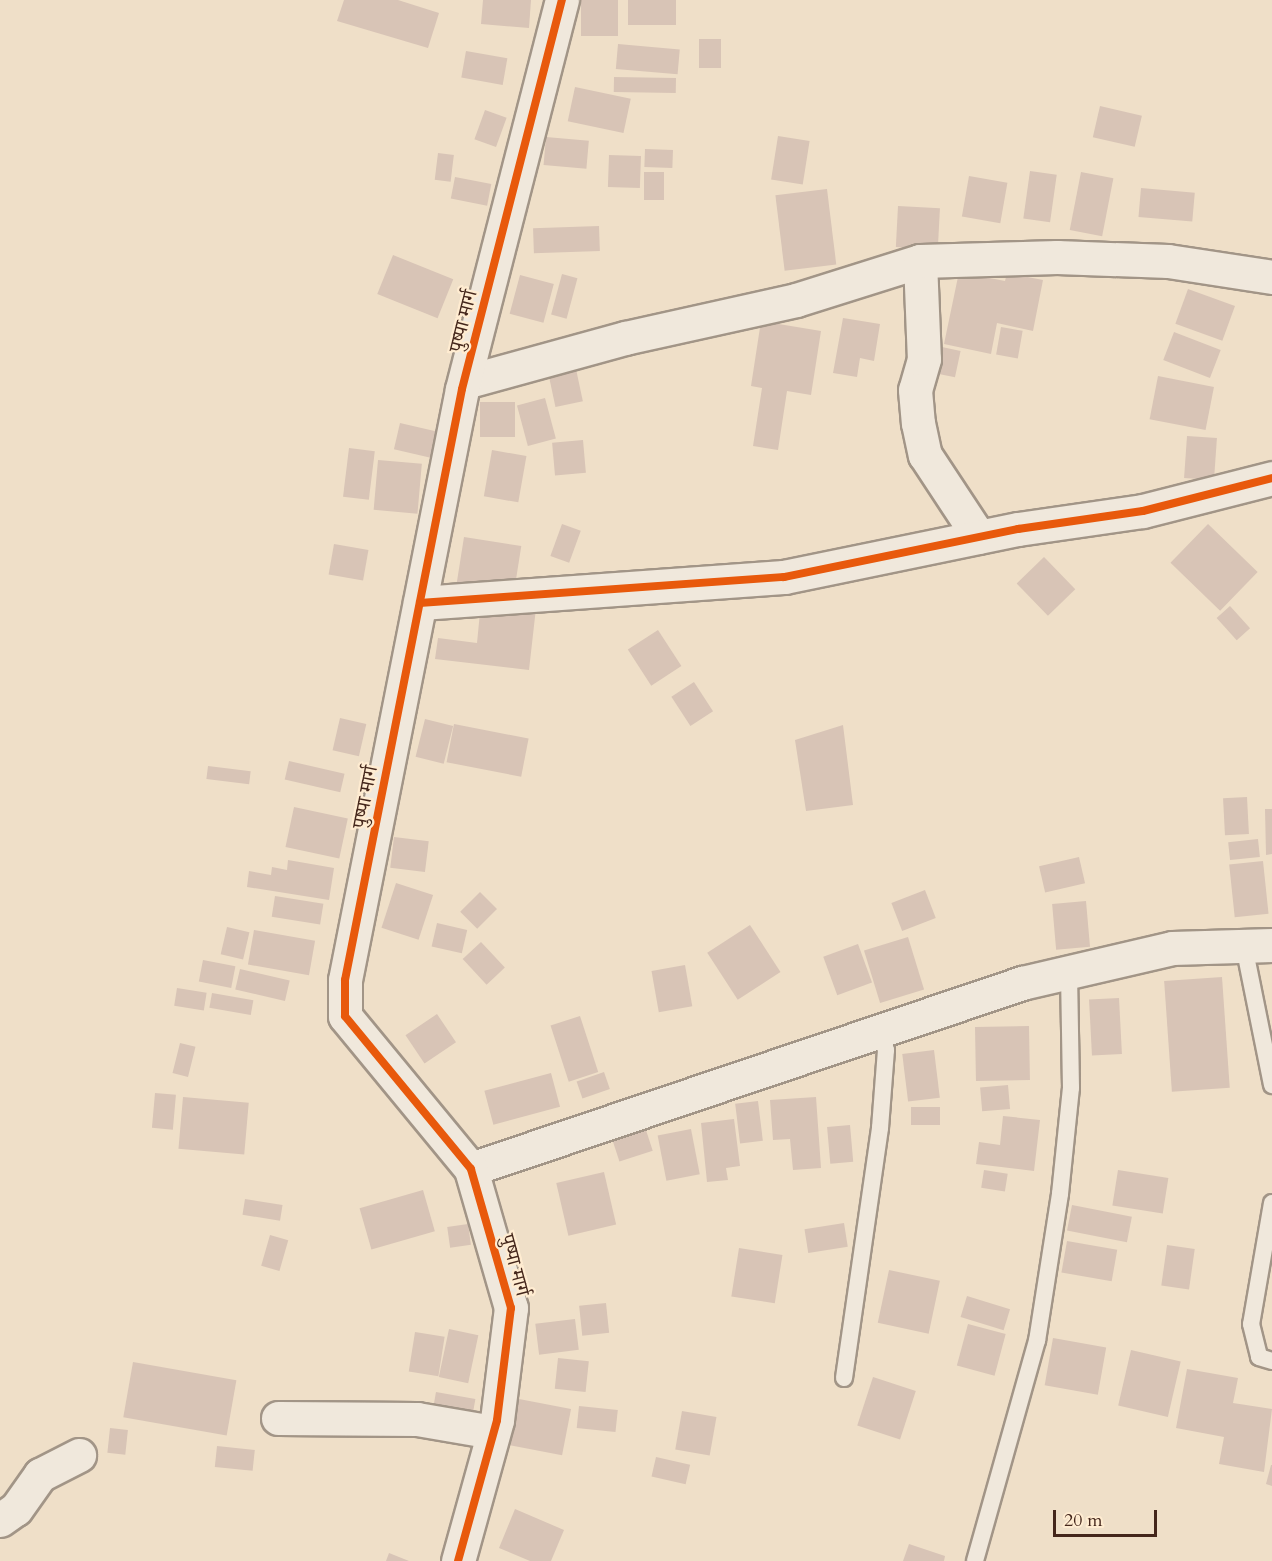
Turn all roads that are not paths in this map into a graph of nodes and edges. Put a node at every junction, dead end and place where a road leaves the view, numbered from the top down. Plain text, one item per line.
1 (562, 0) edge
2 (920, 261) junction
3 (1272, 277) edge
4 (465, 382) junction
5 (1272, 478) edge
6 (979, 537) junction
7 (420, 603) junction
8 (1258, 946) edge
9 (1069, 972) junction
10 (880, 1031) junction
11 (1272, 1085) edge
12 (471, 1169) junction
13 (1272, 1203) edge
14 (1272, 1361) edge
15 (844, 1378) dead end
16 (278, 1418) dead end
17 (493, 1432) junction
18 (79, 1455) dead end
19 (0, 1520) edge
20 (458, 1561) edge
21 (975, 1561) edge

1 - 4 street, पुष्पा मार्ग
2 - 3 street
2 - 4 street
2 - 6 street
4 - 7 street, पुष्पा मार्ग
5 - 6 street
6 - 7 street
7 - 12 street, पुष्पा मार्ग
8 - 9 street
8 - 11 lane
9 - 10 street
9 - 21 lane
10 - 12 street
10 - 15 lane
12 - 17 street, पुष्पा मार्ग
13 - 14 lane
16 - 17 street
17 - 20 street, पुष्पा मार्ग
18 - 19 street

